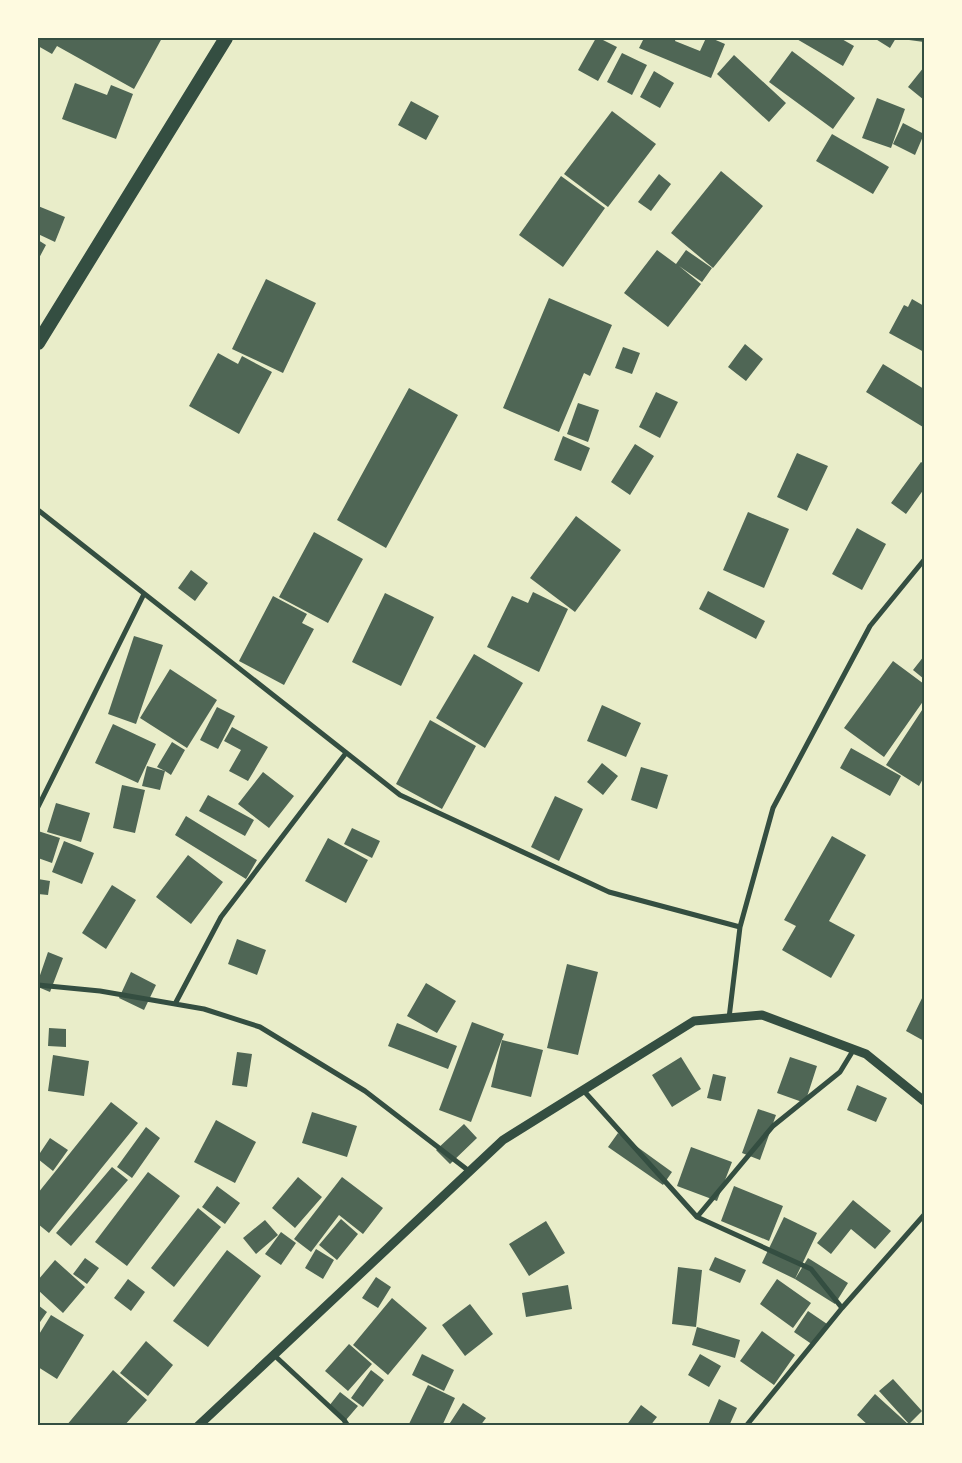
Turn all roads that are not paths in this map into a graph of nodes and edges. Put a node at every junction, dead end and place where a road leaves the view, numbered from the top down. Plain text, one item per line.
1 (226, 38) edge
2 (38, 343) edge
3 (38, 510) edge
4 (924, 560) edge
5 (144, 594) junction
6 (346, 753) junction
7 (38, 807) edge
8 (740, 926) junction
9 (38, 984) edge
10 (175, 1004) junction
11 (728, 1018) junction
12 (854, 1049) junction
13 (583, 1090) junction
14 (924, 1101) edge
15 (469, 1171) junction
16 (924, 1215) edge
17 (697, 1217) junction
18 (842, 1308) junction
19 (274, 1355) junction
20 (198, 1426) edge
21 (348, 1426) edge
22 (746, 1426) edge

1 - 2 highway
3 - 5 street
4 - 8 street
5 - 6 street
5 - 7 street
6 - 8 street
6 - 10 street
8 - 11 street
9 - 10 street
10 - 15 street
11 - 12 street
11 - 13 street
12 - 14 street
12 - 17 street
13 - 15 street
13 - 17 street
15 - 19 street
16 - 18 street
17 - 18 street
18 - 22 street
19 - 20 street
19 - 21 street

